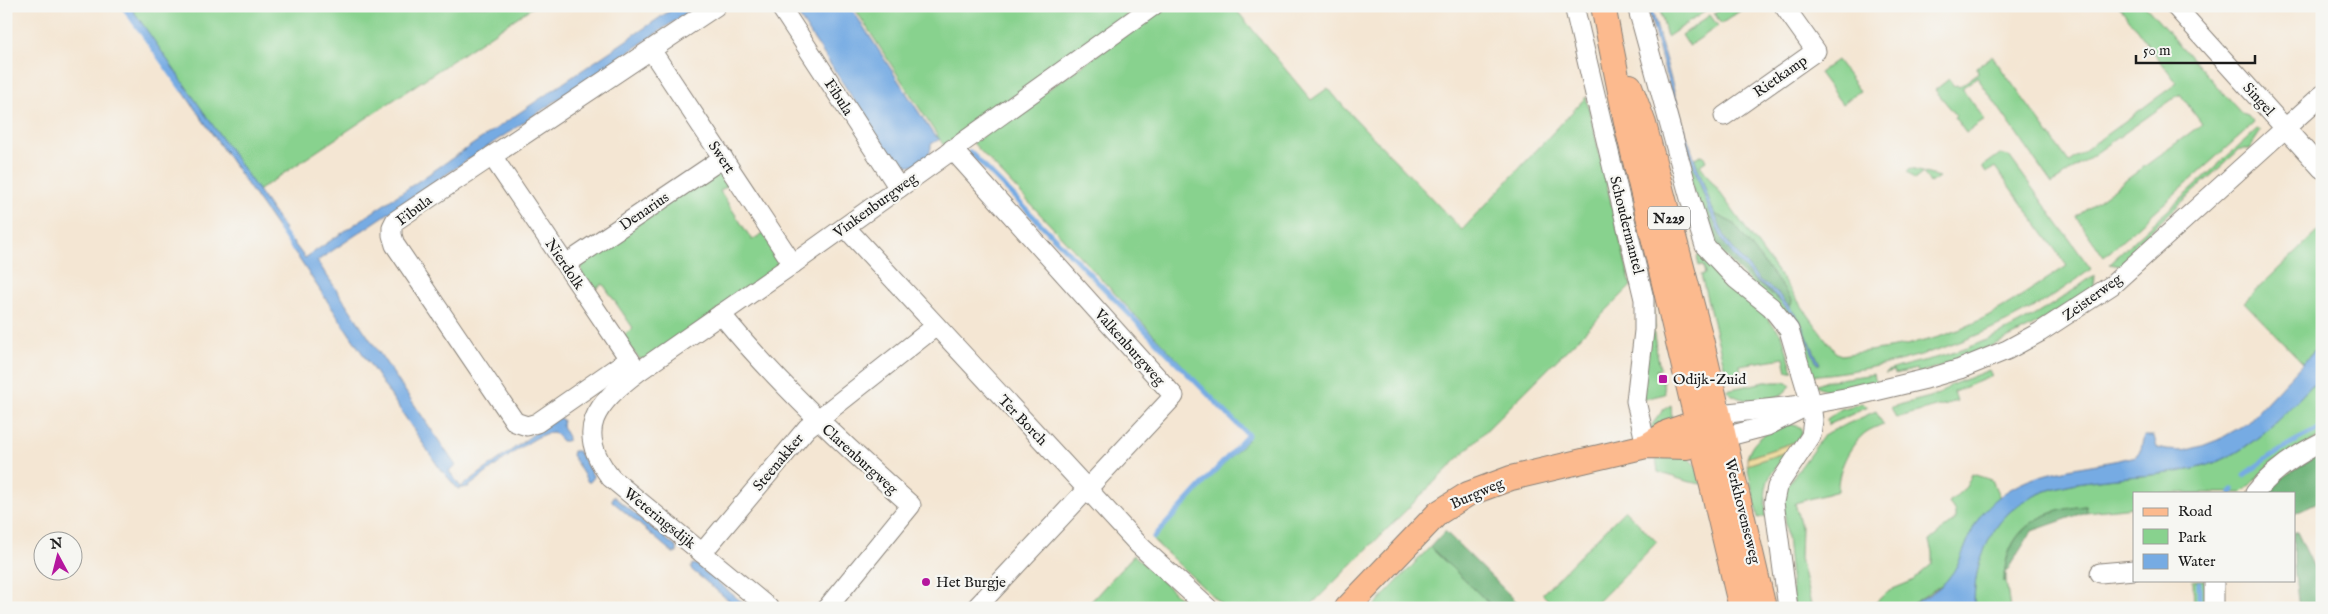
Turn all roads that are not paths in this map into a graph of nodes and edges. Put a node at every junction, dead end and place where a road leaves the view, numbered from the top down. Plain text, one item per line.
1 (716, 6) edge
2 (780, 6) edge
3 (1153, 6) edge
4 (1574, 6) edge
5 (1637, 6) edge
6 (1784, 6) edge
7 (2175, 6) edge
8 (1606, 16) edge
9 (651, 50) junction
10 (2322, 95) edge
11 (1724, 116) dead end
12 (2285, 127) junction
13 (952, 149) junction
14 (492, 156) junction
15 (723, 158) junction
16 (2322, 169) edge
17 (899, 188) junction
18 (845, 227) junction
19 (566, 264) junction
20 (793, 264) junction
21 (720, 314) junction
22 (936, 326) junction
23 (633, 365) junction
24 (1811, 404) junction
25 (599, 407) joint
26 (816, 420) junction
27 (1711, 429) junction
28 (2322, 442) edge
29 (1646, 446) junction
30 (1087, 487) junction
31 (2256, 492) edge
32 (702, 553) junction
33 (2133, 570) edge
34 (2100, 573) dead end
35 (2214, 582) edge
36 (769, 608) edge
37 (827, 608) edge
38 (976, 608) edge
39 (1208, 608) edge
40 (1347, 608) edge
41 (1741, 608) edge
42 (1764, 608) edge
43 (1788, 608) edge
44 (2214, 608) edge

1 - 9 street, Fibula
2 - 17 street, Fibula
3 - 13 street, Vinkenburgweg
4 - 29 street, Schoudermantel
5 - 24 street
6 - 11 street, Rietkamp
7 - 12 street, Singel
8 - 27 main road, Schoudermantel / N229
9 - 14 street, Fibula
9 - 15 street, Swert
10 - 12 street, Zeisterweg
12 - 16 street, Singel
12 - 24 street, Zeisterweg
13 - 17 street, Vinkenburgweg
13 - 30 street, Valkenburgweg
14 - 19 street, Nierdolk
14 - 23 street, Fibula
15 - 19 street, Denarius
15 - 20 street, Swert
17 - 18 street, Vinkenburgweg
18 - 20 street, Vinkenburgweg
18 - 22 street, Ter Borch
19 - 23 street, Nierdolk
20 - 21 street, Vinkenburgweg
21 - 23 street, Vinkenburgweg
21 - 26 street, Clarenburgweg
22 - 26 street, Steenakker
22 - 30 street, Ter Borch
23 - 25 street, Vinkenburgweg
24 - 27 street, Zeisterweg
24 - 43 street, Werkhovenseweg
25 - 32 street, Weteringsdijk
26 - 32 street, Steenakker
26 - 37 street, Clarenburgweg
27 - 29 main road, Burgweg
27 - 41 main road, Werkhovenseweg / N229
27 - 42 main road, Werkhovenseweg / N229
28 - 31 street
29 - 40 main road, Burgweg
30 - 38 street, Valkenburgweg
30 - 39 street, Ter Borch
32 - 36 street, Weteringsdijk
33 - 34 street
35 - 44 street

